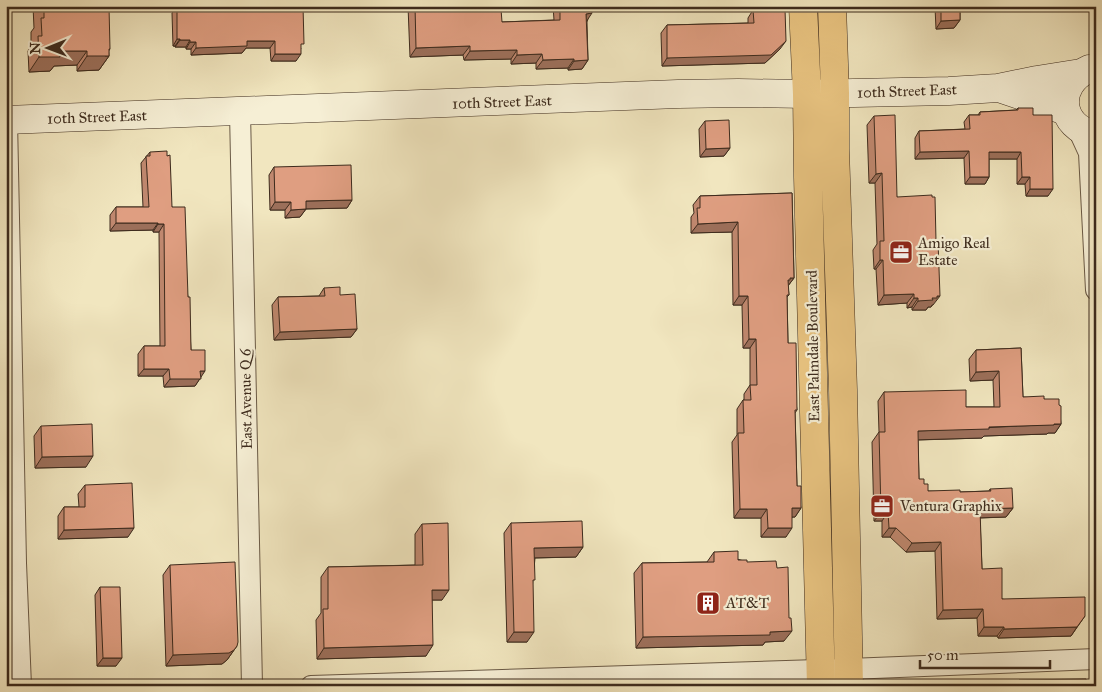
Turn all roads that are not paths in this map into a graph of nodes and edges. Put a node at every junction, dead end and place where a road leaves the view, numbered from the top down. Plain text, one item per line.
1 (803, 6) edge
2 (832, 6) edge
3 (1088, 71) edge
4 (998, 88) junction
5 (835, 93) junction
6 (807, 94) junction
7 (240, 112) junction
8 (7, 120) edge
9 (1080, 125) edge
10 (1096, 290) edge
11 (1096, 659) edge
12 (849, 677) edge
13 (821, 678) edge
14 (510, 683) edge
15 (21, 686) edge
16 (252, 686) edge
17 (311, 686) edge

1 - 6 highway, East Palmdale Boulevard
2 - 5 highway, East Palmdale Boulevard
3 - 4 main road, 10th Street East
3 - 9 main road
4 - 5 main road, 10th Street East
4 - 9 main road, 10th Street East
5 - 6 main road, 10th Street East
5 - 12 highway, East Palmdale Boulevard
6 - 7 main road, 10th Street East
6 - 13 highway, East Palmdale Boulevard
7 - 8 main road, 10th Street East
7 - 16 street, East Avenue Q 6
8 - 15 street
9 - 10 street
11 - 12 street
12 - 13 street
13 - 14 street
14 - 17 street

